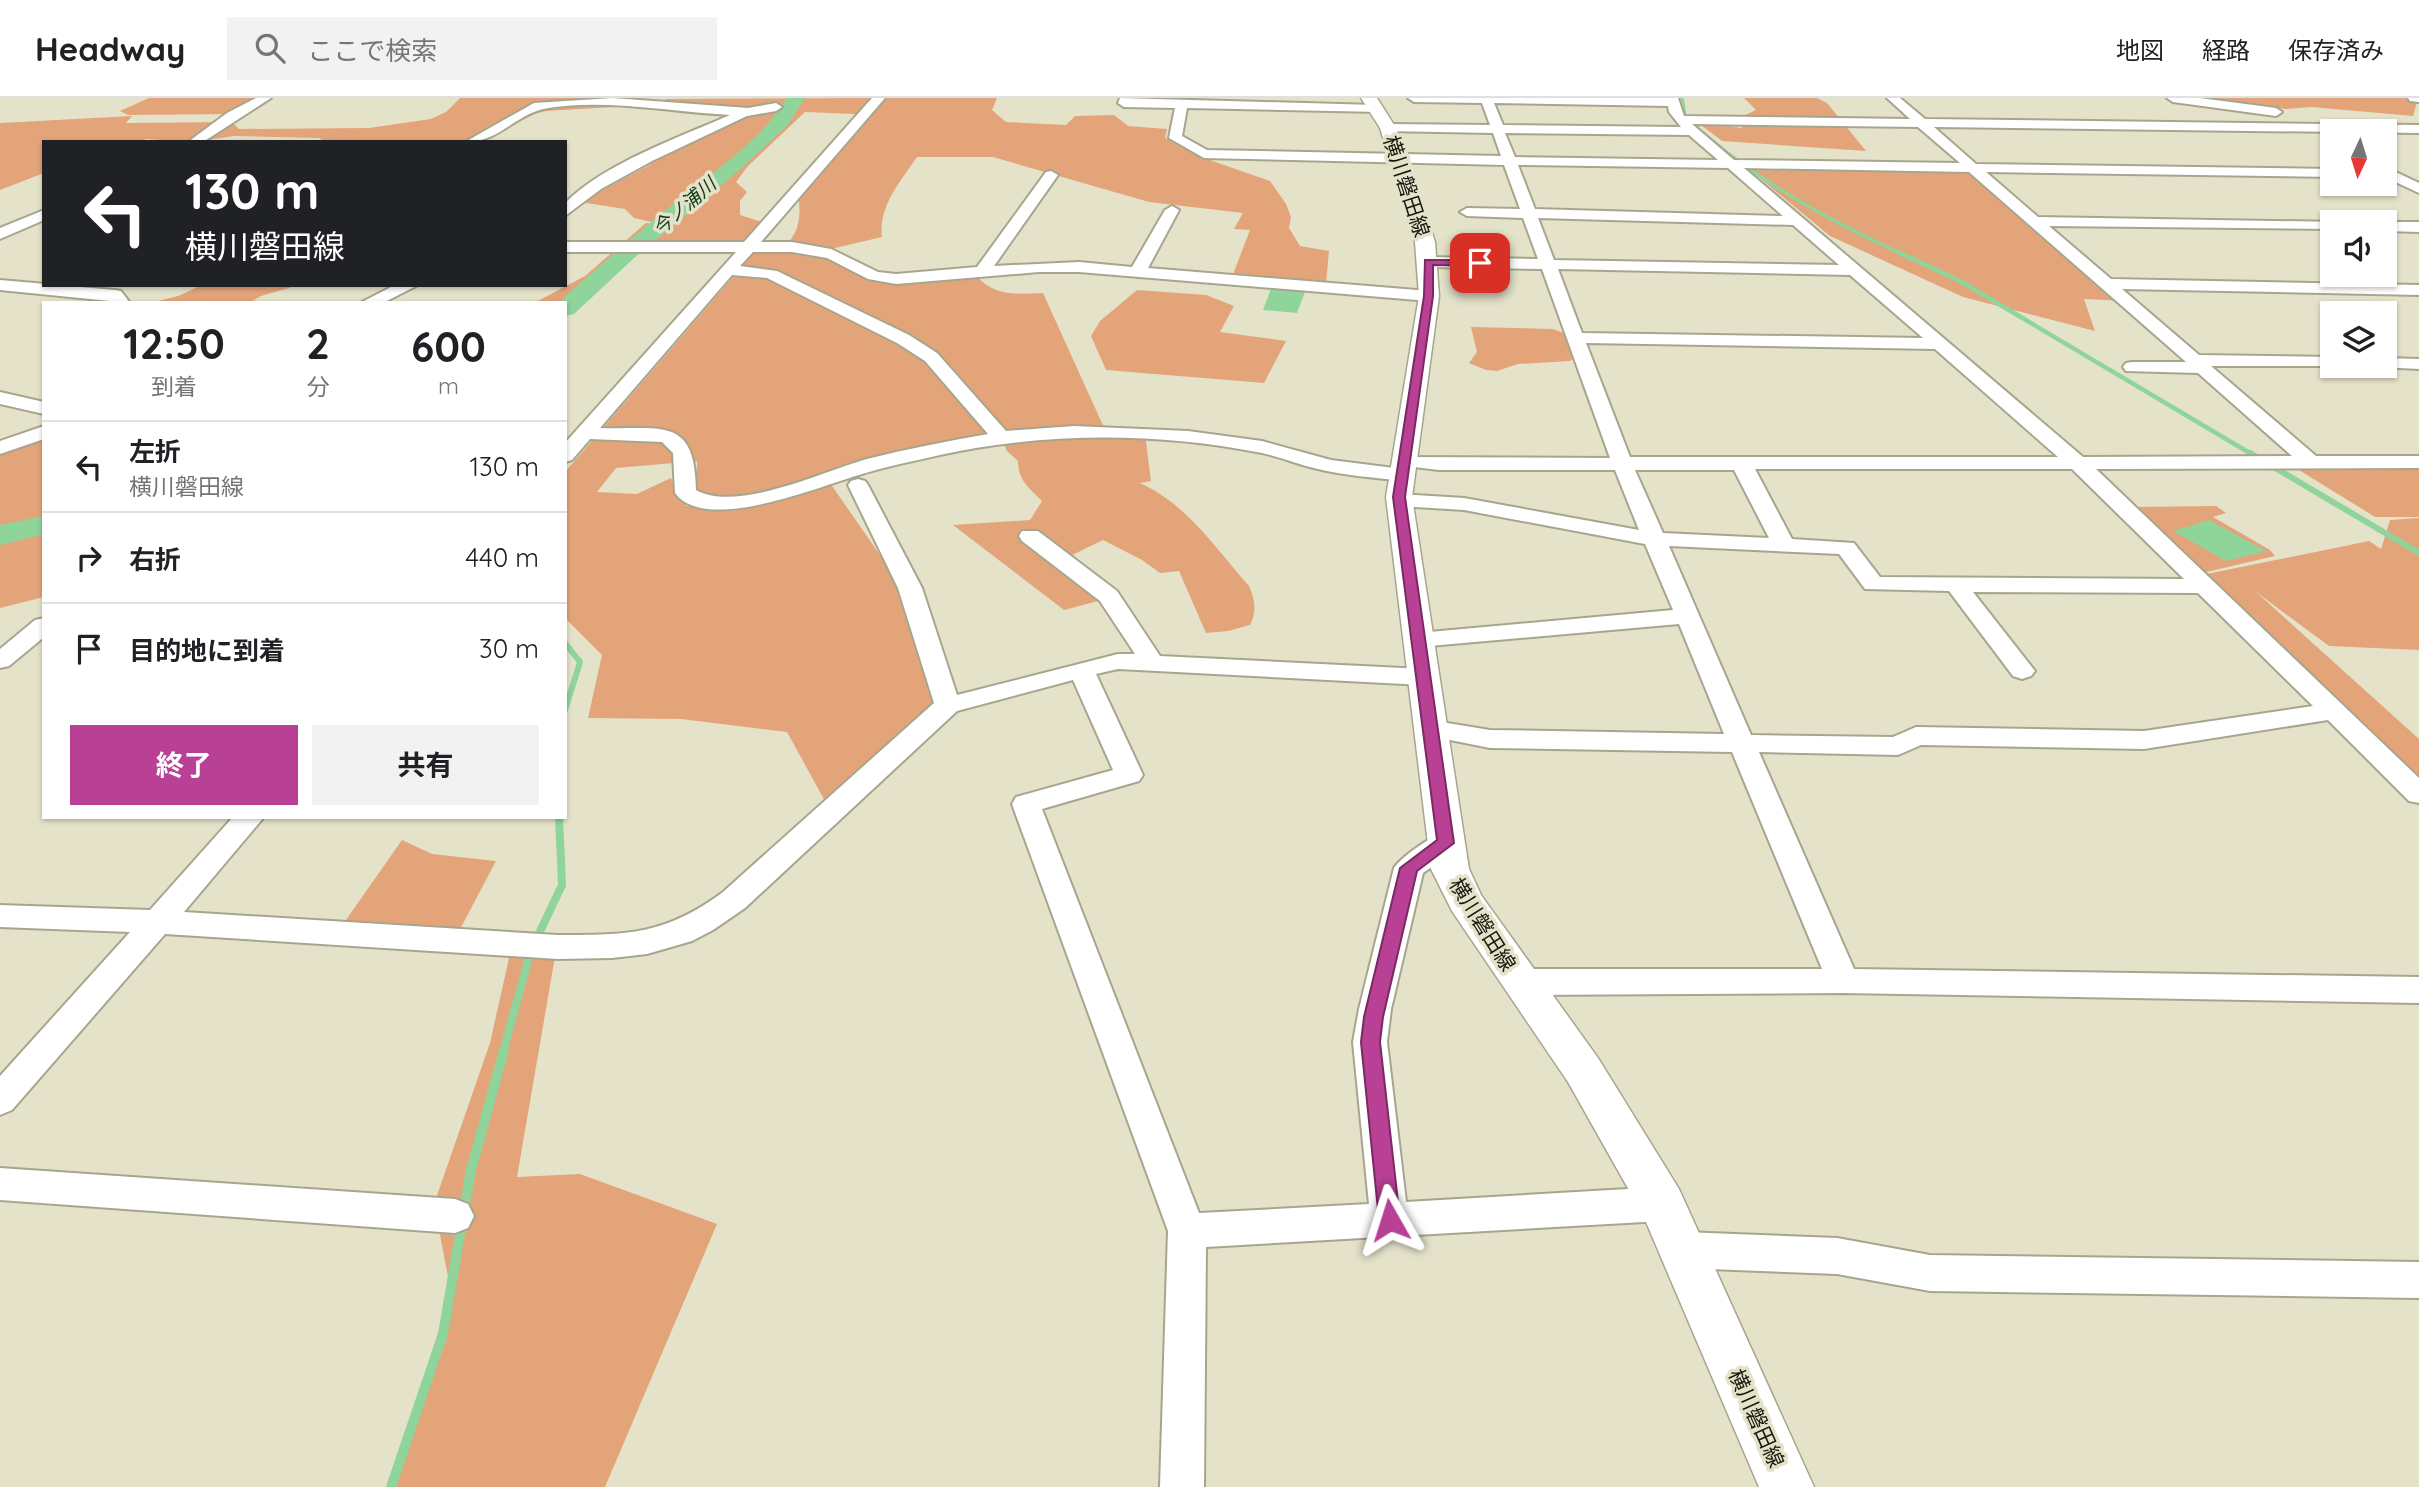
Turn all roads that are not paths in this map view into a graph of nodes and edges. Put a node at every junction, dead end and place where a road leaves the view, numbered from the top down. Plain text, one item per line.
1 (265, 98) edge
2 (879, 98) edge
3 (1126, 98) edge
4 (1414, 98) edge
5 (1893, 98) edge
6 (2173, 98) edge
7 (2252, 98) edge
8 (1486, 99) edge
9 (1672, 100) edge
10 (1181, 104) junction
11 (776, 107) dead end
12 (748, 112) junction
13 (2279, 113) junction
14 (1680, 120) junction
15 (1921, 123) junction
16 (2306, 128) junction
17 (1497, 129) junction
18 (2419, 129) edge
19 (1386, 130) edge
20 (1693, 131) junction
21 (2320, 135) edge
22 (197, 140) edge
23 (475, 140) edge
24 (1509, 161) junction
25 (1732, 165) junction
26 (1973, 168) junction
27 (2419, 171) edge
28 (2398, 172) edge
29 (2320, 173) edge
30 (1052, 175) dead end
31 (2398, 178) edge
32 (2419, 189) edge
33 (567, 207) edge
34 (1172, 210) dead end
35 (1467, 212) dead end
36 (1529, 213) junction
37 (42, 215) edge
38 (1798, 221) junction
39 (2034, 221) junction
40 (0, 224) edge
41 (18, 225) junction
42 (2320, 225) edge
43 (2397, 226) edge
44 (42, 227) edge
45 (2419, 227) edge
46 (0, 234) edge
47 (751, 245) junction
48 (567, 247) edge
49 (1548, 264) junction
50 (729, 270) junction
51 (1855, 270) junction
52 (1138, 271) junction
53 (982, 272) junction
54 (1428, 279) junction
55 (2106, 284) junction
56 (0, 285) edge
57 (405, 287) edge
58 (2419, 290) edge
59 (120, 301) edge
60 (373, 301) edge
61 (1575, 338) junction
62 (1941, 344) junction
63 (2320, 362) edge
64 (2397, 363) edge
65 (2419, 363) edge
66 (2198, 364) junction
67 (2132, 366) dead end
68 (0, 398) edge
69 (42, 408) edge
70 (42, 433) edge
71 (585, 433) junction
72 (1001, 436) junction
73 (0, 448) edge
74 (567, 454) edge
75 (2311, 462) junction
76 (2419, 462) edge
77 (1622, 463) junction
78 (1741, 463) junction
79 (2078, 463) junction
80 (1402, 479) junction
81 (858, 485) dead end
82 (1030, 536) dead end
83 (1655, 540) junction
84 (1784, 545) junction
85 (1956, 585) junction
86 (2208, 586) junction
87 (1689, 616) junction
88 (38, 635) edge
89 (1418, 640) junction
90 (0, 661) edge
91 (1152, 662) junction
92 (2022, 671) dead end
93 (1082, 672) junction
94 (1423, 677) junction
95 (948, 705) junction
96 (2335, 711) junction
97 (1429, 728) junction
98 (1743, 744) junction
99 (2419, 794) edge
100 (248, 819) edge
101 (1446, 843) junction
102 (0, 916) edge
103 (158, 922) junction
104 (1843, 981) junction
105 (1520, 982) junction
106 (2419, 990) edge
107 (0, 1100) edge
108 (0, 1184) edge
109 (1662, 1204) junction
110 (455, 1216) dead end
111 (1390, 1220) junction
112 (1187, 1231) junction
113 (1683, 1250) junction
114 (2419, 1280) edge
115 (1182, 1487) edge
116 (1787, 1487) edge

1 - 22 street
2 - 47 street
3 - 10 street
4 - 8 street
5 - 15 street
6 - 13 street
7 - 13 street
8 - 9 street
8 - 17 street
9 - 14 street
10 - 19 street
10 - 19 street
11 - 12 street
12 - 23 street
12 - 33 street
13 - 16 street
14 - 15 street
14 - 20 street
15 - 16 street
15 - 26 street
16 - 18 street
16 - 21 street
17 - 19 street
17 - 20 street
17 - 24 street
19 - 24 street
19 - 54 main road, 横川磐田線
20 - 25 street
24 - 25 street
24 - 36 street
25 - 26 street
25 - 38 street
26 - 29 street
26 - 39 street
27 - 28 street
30 - 53 street
31 - 32 street
34 - 52 street
35 - 36 street
36 - 38 street
36 - 49 street
37 - 41 street
38 - 51 street
39 - 42 street
39 - 55 street
40 - 41 street
41 - 44 street
41 - 46 street
43 - 45 street
47 - 48 street
47 - 50 street
47 - 53 street
49 - 51 street
49 - 54 street
49 - 61 street
50 - 71 street
50 - 72 street
51 - 62 street
52 - 53 street
52 - 54 street
54 - 80 main road, 横川磐田線
55 - 58 street
55 - 66 street
56 - 59 street
57 - 60 street
61 - 62 street
61 - 77 street
62 - 79 street
63 - 66 street
64 - 65 street
66 - 67 street
66 - 75 street
68 - 69 street
70 - 73 street
71 - 72 street
71 - 74 street
72 - 80 street
75 - 76 street
75 - 79 street
77 - 78 street
77 - 80 street
77 - 83 street
78 - 79 street
78 - 84 street
79 - 86 street
80 - 83 street
80 - 89 main road, 横川磐田線
81 - 95 street
82 - 91 street
83 - 84 street
83 - 87 street
84 - 85 street
85 - 86 street
85 - 92 street
86 - 96 street
87 - 89 street
87 - 98 street
88 - 90 street
89 - 94 main road, 横川磐田線
91 - 93 street
91 - 94 street
93 - 95 street
93 - 112 street
94 - 97 main road, 横川磐田線
95 - 103 street
96 - 98 street
96 - 99 street
97 - 98 street
97 - 101 main road, 横川磐田線
98 - 104 street
100 - 103 street
101 - 105 main road, 横川磐田線
101 - 111 street
102 - 103 street
103 - 107 street
104 - 105 street
104 - 106 street
105 - 109 main road, 横川磐田線
108 - 110 street
109 - 111 street
109 - 113 main road, 横川磐田線
111 - 112 street
112 - 115 street
113 - 114 street
113 - 116 main road, 横川磐田線

